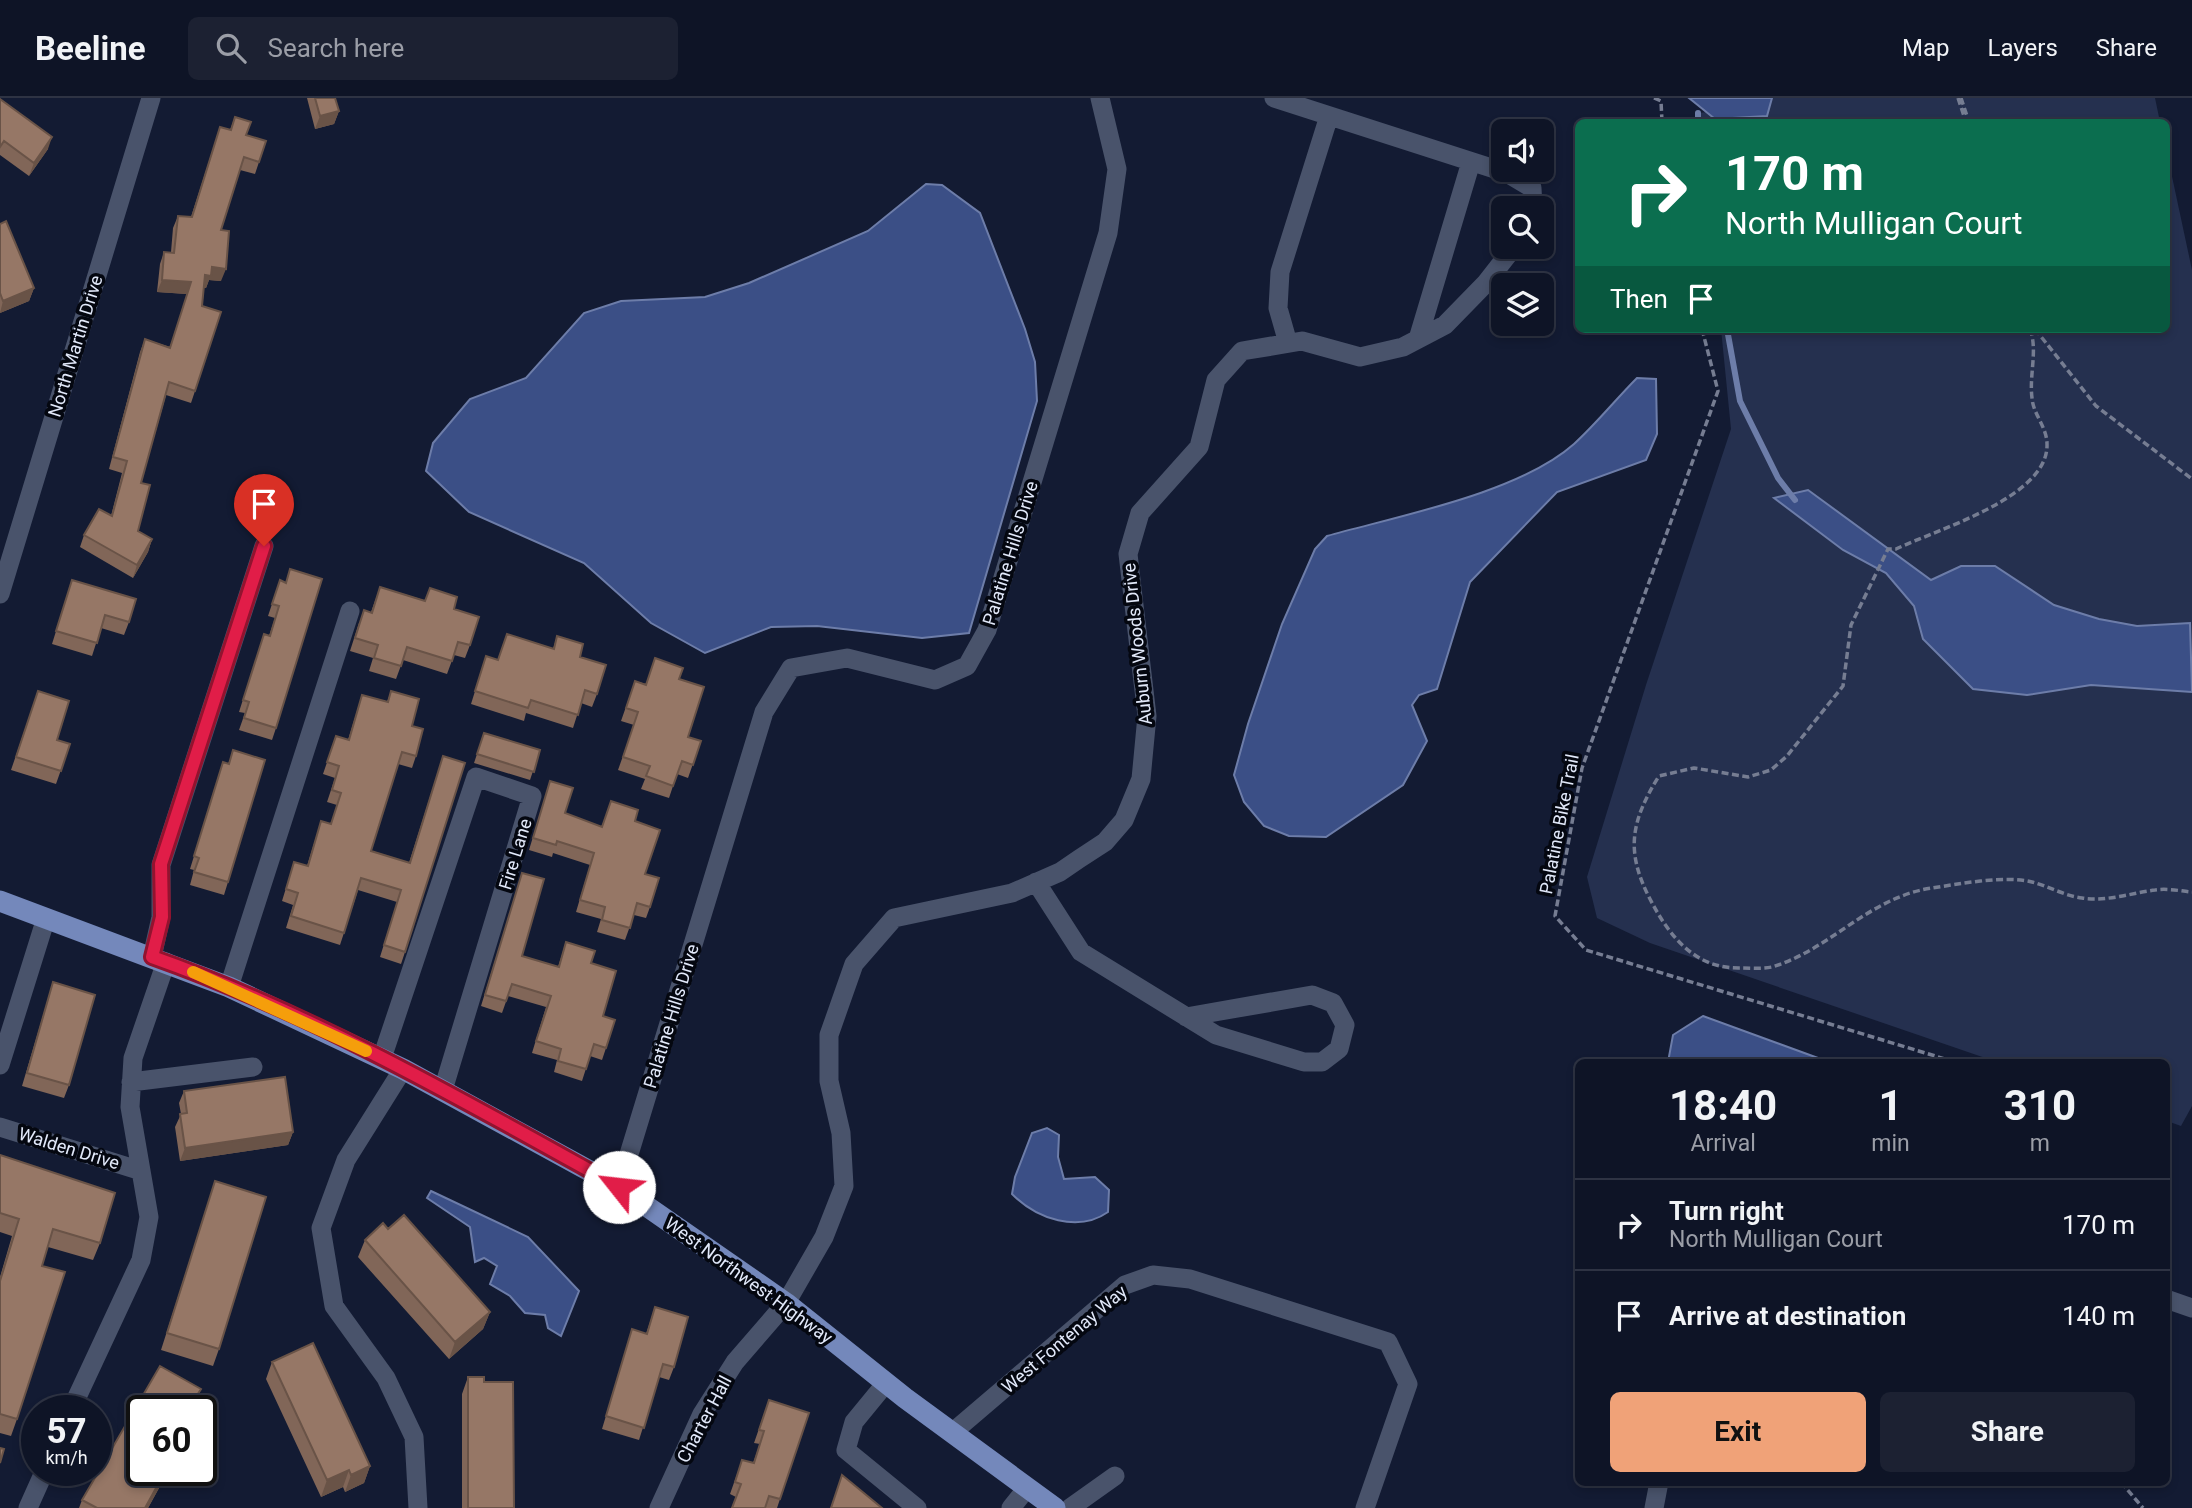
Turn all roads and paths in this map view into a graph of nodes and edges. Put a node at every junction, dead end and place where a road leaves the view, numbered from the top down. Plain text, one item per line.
1 (150, 98) edge
2 (1100, 98) edge
3 (1274, 98) edge
4 (1654, 98) edge
5 (1960, 98) edge
6 (1329, 116) junction
7 (1662, 119) edge
8 (1966, 119) edge
9 (1471, 162) junction
10 (1532, 196) edge
11 (1505, 259) edge
12 (1703, 333) edge
13 (2033, 333) edge
14 (2035, 333) edge
15 (1418, 339) junction
16 (1289, 343) junction
17 (2192, 479) edge
18 (264, 546) dead end
19 (0, 594) edge
20 (349, 611) dead end
21 (1035, 883) junction
22 (2192, 892) edge
23 (0, 901) edge
24 (46, 918) junction
25 (159, 960) junction
26 (229, 986) junction
27 (1186, 1017) junction
28 (382, 1058) junction
29 (1945, 1059) edge
30 (0, 1065) edge
31 (253, 1067) dead end
32 (403, 1069) junction
33 (131, 1082) junction
34 (443, 1090) junction
35 (0, 1127) edge
36 (138, 1170) junction
37 (619, 1187) junction
38 (2170, 1300) edge
39 (786, 1303) junction
40 (2192, 1308) edge
41 (886, 1383) junction
42 (78, 1395) edge
43 (953, 1432) junction
44 (1115, 1476) dead end
45 (38, 1486) edge
46 (1658, 1486) edge
47 (2125, 1486) edge
48 (1027, 1488) junction
49 (28, 1508) edge
50 (418, 1508) edge
51 (659, 1508) edge
52 (917, 1508) edge
53 (1011, 1508) edge
54 (1055, 1508) edge
55 (1070, 1508) edge
56 (1365, 1508) edge
57 (1654, 1508) edge
58 (2143, 1508) edge

1 - 19 street, North Martin Drive
2 - 37 street, Palatine Hills Drive
3 - 6 street
4 - 7 path
5 - 8 path
6 - 9 street
6 - 16 street
9 - 10 street
9 - 15 street
11 - 15 street, Auburn Woods Drive
12 - 29 path, Palatine Bike Trail
13 - 22 path
14 - 17 path
15 - 16 street, Auburn Woods Drive
16 - 21 street, Auburn Woods Drive
18 - 25 street
20 - 26 street
21 - 27 street
21 - 39 street, Auburn Woods Drive
23 - 24 main road, West Northwest Highway
24 - 25 main road, West Northwest Highway
24 - 30 street
25 - 26 main road, West Northwest Highway
25 - 33 street
26 - 28 main road, West Northwest Highway
27 - 27 street
28 - 32 main road, West Northwest Highway
28 - 34 street, Fire Lane
31 - 33 street
32 - 34 main road, West Northwest Highway
32 - 50 street
33 - 36 street
34 - 37 main road, West Northwest Highway
35 - 36 street, Walden Drive
36 - 42 street
37 - 39 main road, West Northwest Highway
38 - 40 street
39 - 41 main road, West Northwest Highway
39 - 51 street, Charter Hall
41 - 43 main road, West Northwest Highway
41 - 52 street
43 - 48 main road, West Northwest Highway
43 - 56 street, West Fontenay Way
44 - 55 street
45 - 49 street
46 - 57 street
47 - 58 path
48 - 53 street
48 - 54 main road, West Northwest Highway

